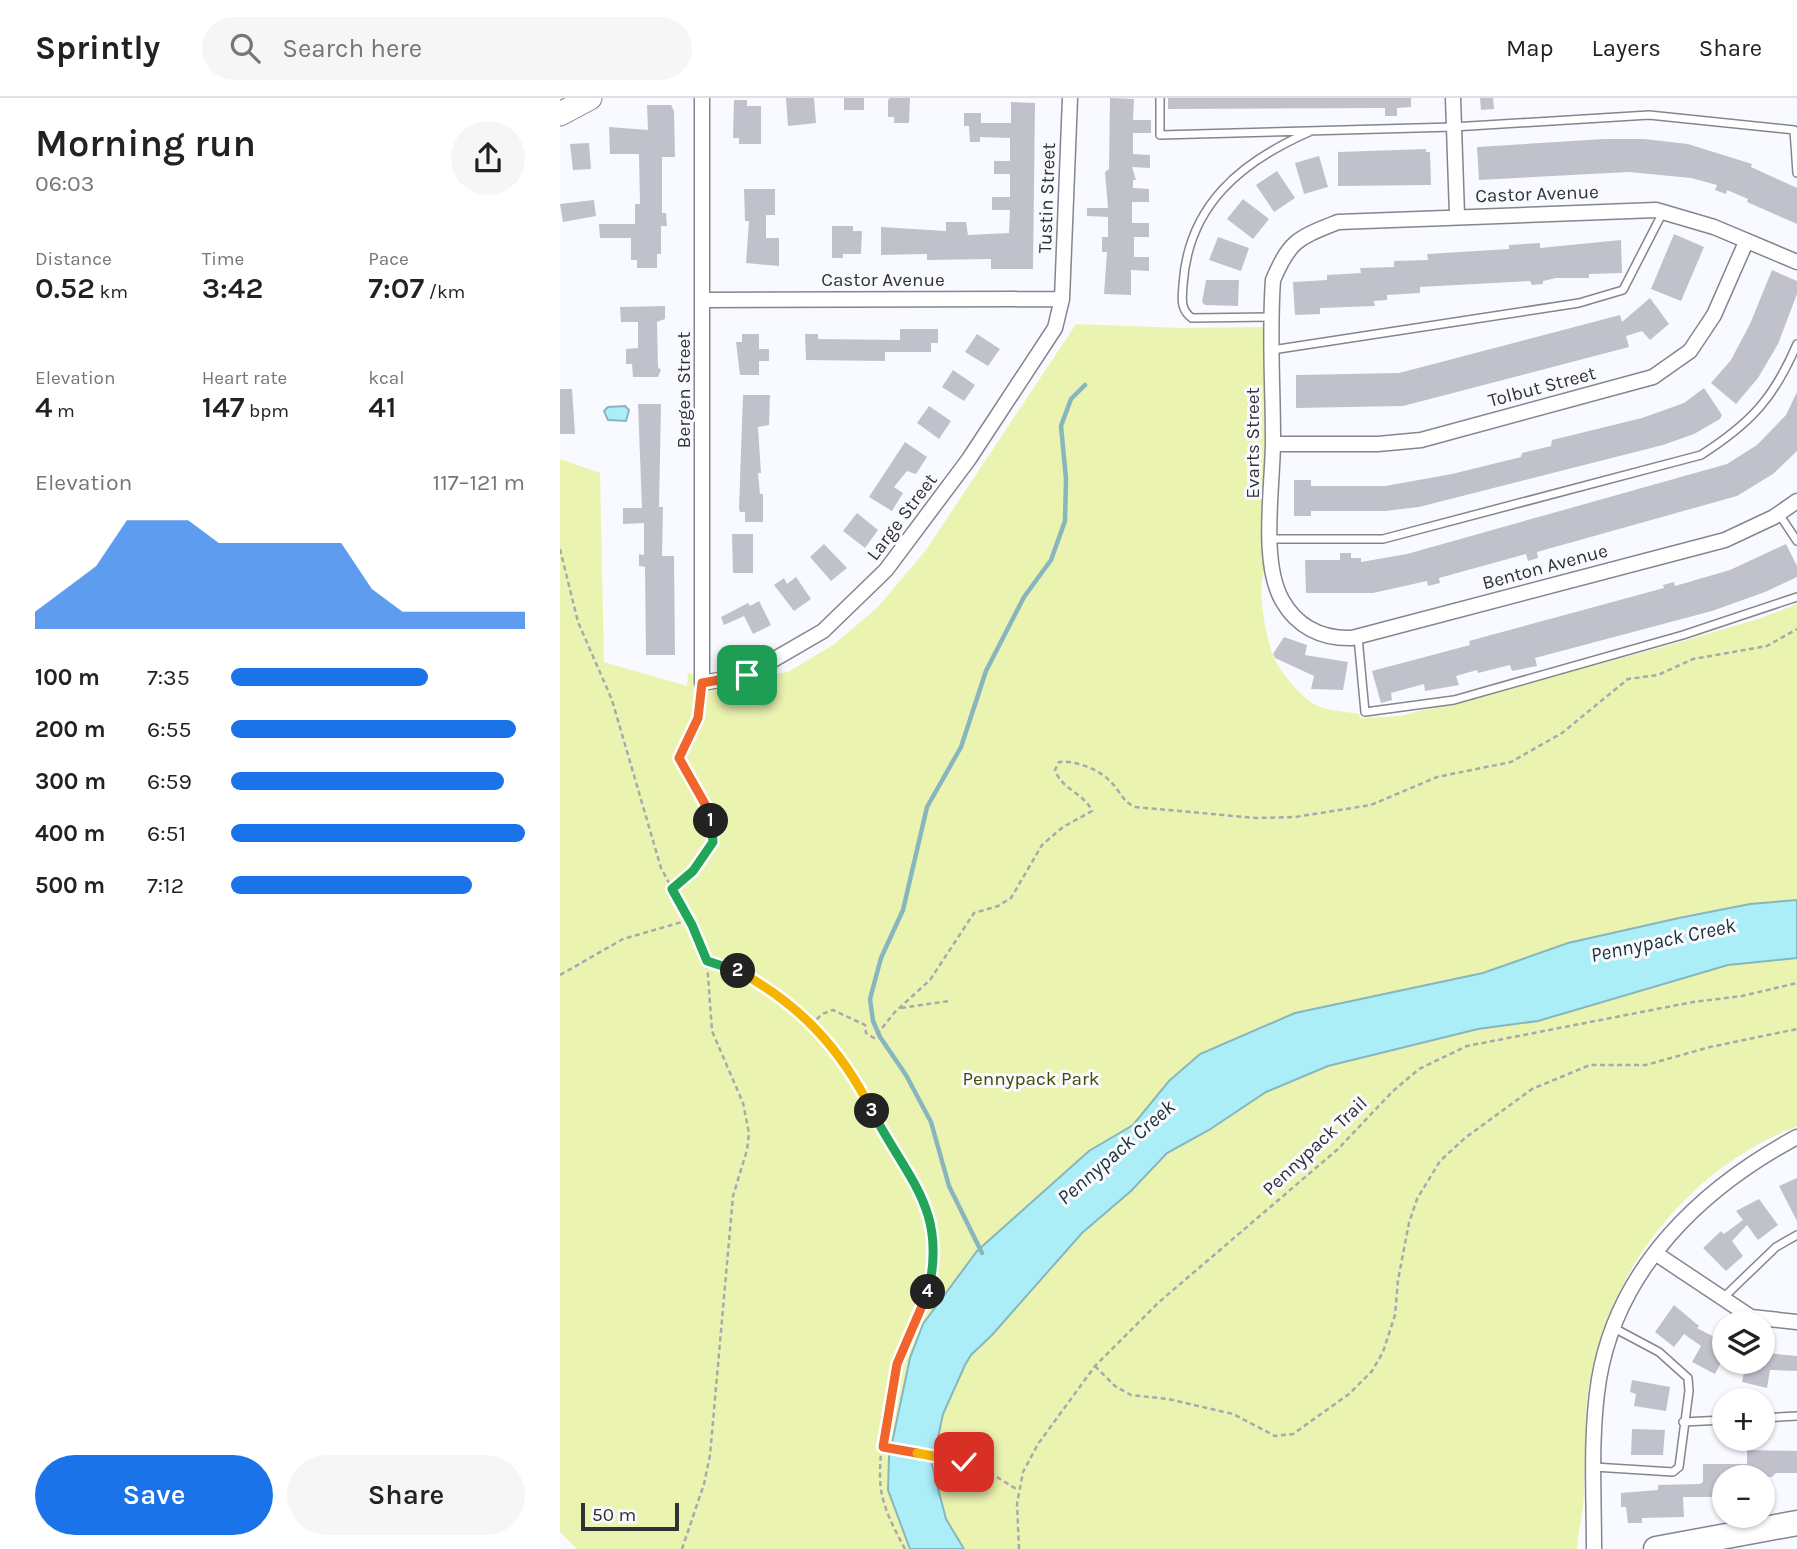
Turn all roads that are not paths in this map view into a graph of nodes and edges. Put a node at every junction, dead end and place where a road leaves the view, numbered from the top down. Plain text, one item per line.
1 (590, 98) edge
2 (702, 98) edge
3 (1070, 98) edge
4 (1160, 98) edge
5 (1453, 98) edge
6 (560, 114) edge
7 (1453, 127) junction
8 (1313, 131) junction
9 (1797, 173) edge
10 (1663, 211) junction
11 (1457, 215) junction
12 (1746, 242) junction
13 (1282, 259) joint
14 (1797, 262) edge
15 (1062, 299) junction
16 (704, 300) junction
17 (1271, 317) junction
18 (1797, 344) edge
19 (1272, 350) junction
20 (1273, 444) junction
21 (1797, 501) edge
22 (1779, 513) junction
23 (1271, 540) junction
24 (1797, 541) edge
25 (1797, 597) edge
26 (1299, 622) joint
27 (1358, 637) junction
28 (702, 683) joint
29 (1797, 1137) edge
30 (1797, 1235) edge
31 (1655, 1253) junction
32 (1722, 1299) junction
33 (1797, 1322) edge
34 (1615, 1328) junction
35 (1797, 1416) edge
36 (1775, 1417) edge
37 (1712, 1421) edge
38 (1683, 1422) junction
39 (1594, 1466) junction
40 (1797, 1523) edge
41 (1594, 1549) edge
42 (1656, 1549) edge

1 - 6 main road
2 - 16 street, Bergen Street
3 - 15 street, Tustin Street
4 - 8 lane
5 - 7 street
7 - 8 lane
7 - 9 lane
7 - 11 street
8 - 17 lane
10 - 11 street, Castor Avenue
10 - 12 street, Castor Avenue
10 - 19 lane
11 - 13 street, Castor Avenue
12 - 14 street, Castor Avenue
12 - 20 street, Tolbut Street
13 - 17 street, Evarts Street
15 - 16 street, Castor Avenue
15 - 28 street, Large Street
16 - 28 street, Bergen Street
17 - 19 street, Evarts Street
18 - 23 lane
19 - 20 street, Evarts Street
20 - 23 street, Evarts Street
21 - 22 street, Benton Avenue
22 - 24 lane
22 - 27 street, Benton Avenue
23 - 26 street, Evarts Street
25 - 27 lane
26 - 27 street, Benton Avenue
29 - 31 street
30 - 32 lane
31 - 32 street
31 - 34 street
32 - 33 street
34 - 38 lane
34 - 39 street
35 - 36 lane
37 - 38 lane
38 - 39 lane
39 - 41 street
40 - 42 highway

